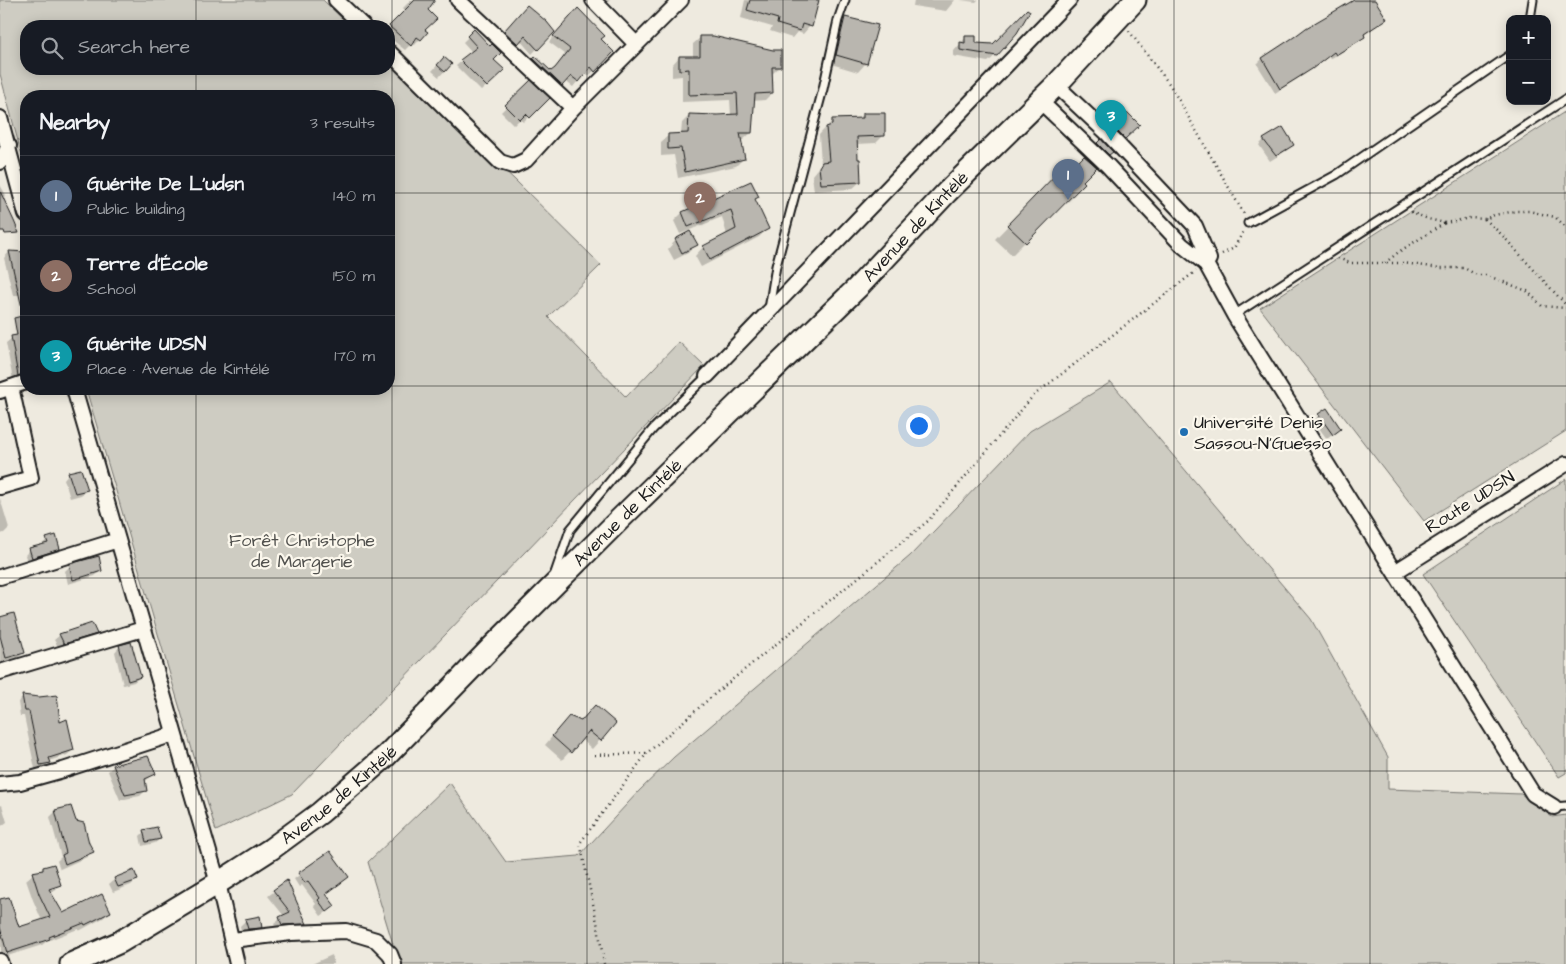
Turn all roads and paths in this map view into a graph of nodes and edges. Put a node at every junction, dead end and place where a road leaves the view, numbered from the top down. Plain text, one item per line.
1 (336, 0) edge
2 (458, 0) edge
3 (593, 0) edge
4 (680, 0) edge
5 (845, 0) edge
6 (1069, 0) edge
7 (1135, 0) edge
8 (1533, 0) edge
9 (1531, 15) edge
10 (1119, 18) junction
11 (357, 20) edge
12 (636, 44) junction
13 (395, 58) edge
14 (1506, 58) edge
15 (1065, 85) junction
16 (1566, 98) edge
17 (573, 108) junction
18 (1033, 108) junction
19 (1056, 115) junction
20 (0, 118) edge
21 (9, 146) junction
22 (0, 162) edge
23 (20, 190) edge
24 (1400, 207) junction
25 (1485, 219) junction
26 (1248, 223) junction
27 (1446, 223) junction
28 (1566, 227) edge
29 (1327, 254) junction
30 (1206, 264) junction
31 (1384, 264) junction
32 (1566, 307) edge
33 (769, 312) junction
34 (1234, 315) junction
35 (707, 376) joint
36 (20, 384) edge
37 (5, 389) edge
38 (76, 395) edge
39 (1566, 464) edge
40 (0, 487) edge
41 (118, 540) junction
42 (1395, 572) junction
43 (0, 577) edge
44 (550, 589) junction
45 (143, 628) junction
46 (0, 672) edge
47 (174, 734) junction
48 (647, 753) junction
49 (595, 755) dead end
50 (0, 784) edge
51 (1560, 806) edge
52 (218, 884) junction
53 (232, 940) junction
54 (72, 964) edge
55 (237, 964) edge
56 (394, 964) edge
57 (604, 964) edge

1 - 11 street
2 - 17 street
3 - 12 street
4 - 12 street
5 - 33 lane
6 - 33 street
7 - 10 main road, Avenue de Kintélé
8 - 9 lane
10 - 15 main road, Avenue de Kintélé
10 - 26 path
12 - 17 street
13 - 17 street
14 - 26 lane
15 - 18 main road, Avenue de Kintélé
15 - 30 street
16 - 24 lane
18 - 19 street
18 - 19 street
18 - 44 main road, Avenue de Kintélé
19 - 30 street
20 - 21 street
21 - 22 street
21 - 23 street
24 - 27 path
24 - 29 lane
25 - 27 path
25 - 28 path
25 - 32 path
26 - 30 path
27 - 31 path
29 - 31 path
29 - 34 lane
30 - 34 street
30 - 48 path
31 - 32 path
33 - 35 street
34 - 42 street
35 - 44 lane
36 - 37 street
37 - 40 street
38 - 41 street
39 - 42 street, Route UDSN
41 - 43 street
41 - 45 street
42 - 51 street
44 - 52 main road, Avenue de Kintélé
45 - 46 street
45 - 47 street
47 - 50 street
47 - 52 street
48 - 49 path
48 - 57 path
52 - 53 street
52 - 54 main road, Avenue de Kintélé
53 - 55 street
53 - 56 street

